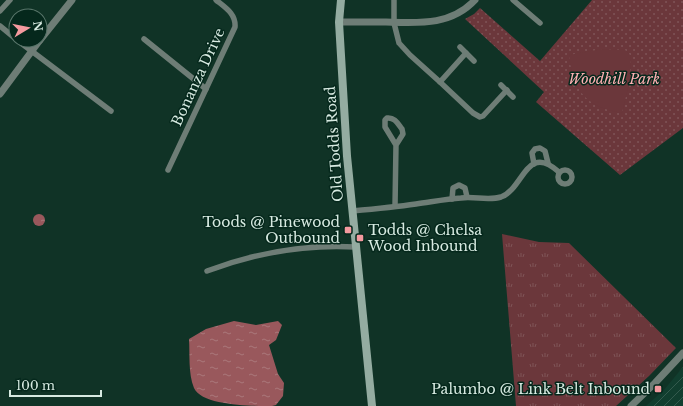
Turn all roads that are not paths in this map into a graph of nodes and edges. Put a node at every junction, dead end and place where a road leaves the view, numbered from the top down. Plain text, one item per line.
1 (10, 0) edge
2 (72, 0) edge
3 (216, 0) edge
4 (341, 0) edge
5 (394, 0) edge
6 (475, 0) edge
7 (514, 0) edge
8 (0, 11) edge
9 (340, 22) junction
10 (394, 23) junction
11 (540, 23) dead end
12 (0, 26) edge
13 (48, 30) edge
14 (8, 32) edge
15 (144, 39) dead end
16 (460, 47) dead end
17 (27, 48) edge
18 (34, 48) edge
19 (31, 52) junction
20 (466, 53) junction
21 (474, 61) dead end
22 (440, 82) junction
23 (501, 85) dead end
24 (206, 89) junction
25 (507, 90) junction
26 (0, 94) edge
27 (513, 97) dead end
28 (111, 111) dead end
29 (396, 145) dead end
30 (548, 163) junction
31 (534, 164) junction
32 (168, 170) dead end
33 (559, 172) dead end
34 (467, 197) junction
35 (452, 199) junction
36 (395, 206) junction
37 (352, 211) junction
38 (356, 247) junction
39 (207, 271) dead end
40 (683, 353) edge
41 (372, 406) edge
42 (631, 406) edge

1 - 8 street
2 - 13 street
3 - 24 street, Bonanza Drive
4 - 9 main road, Old Todds Road
5 - 10 street
6 - 10 street
7 - 11 street
9 - 10 street
9 - 37 main road, Old Todds Road
10 - 22 street
12 - 14 street
15 - 24 street
16 - 20 street
17 - 19 street
18 - 19 street
19 - 26 street
19 - 28 street
20 - 21 street
20 - 22 street
22 - 25 street
23 - 25 street
24 - 32 street, Bonanza Drive
25 - 27 street
29 - 36 street
30 - 31 street
30 - 31 street
30 - 33 street
31 - 34 street
34 - 35 street
34 - 35 street
35 - 36 street
36 - 37 street
37 - 38 main road, Old Todds Road
38 - 39 street
38 - 41 main road, Old Todds Road
40 - 42 street

